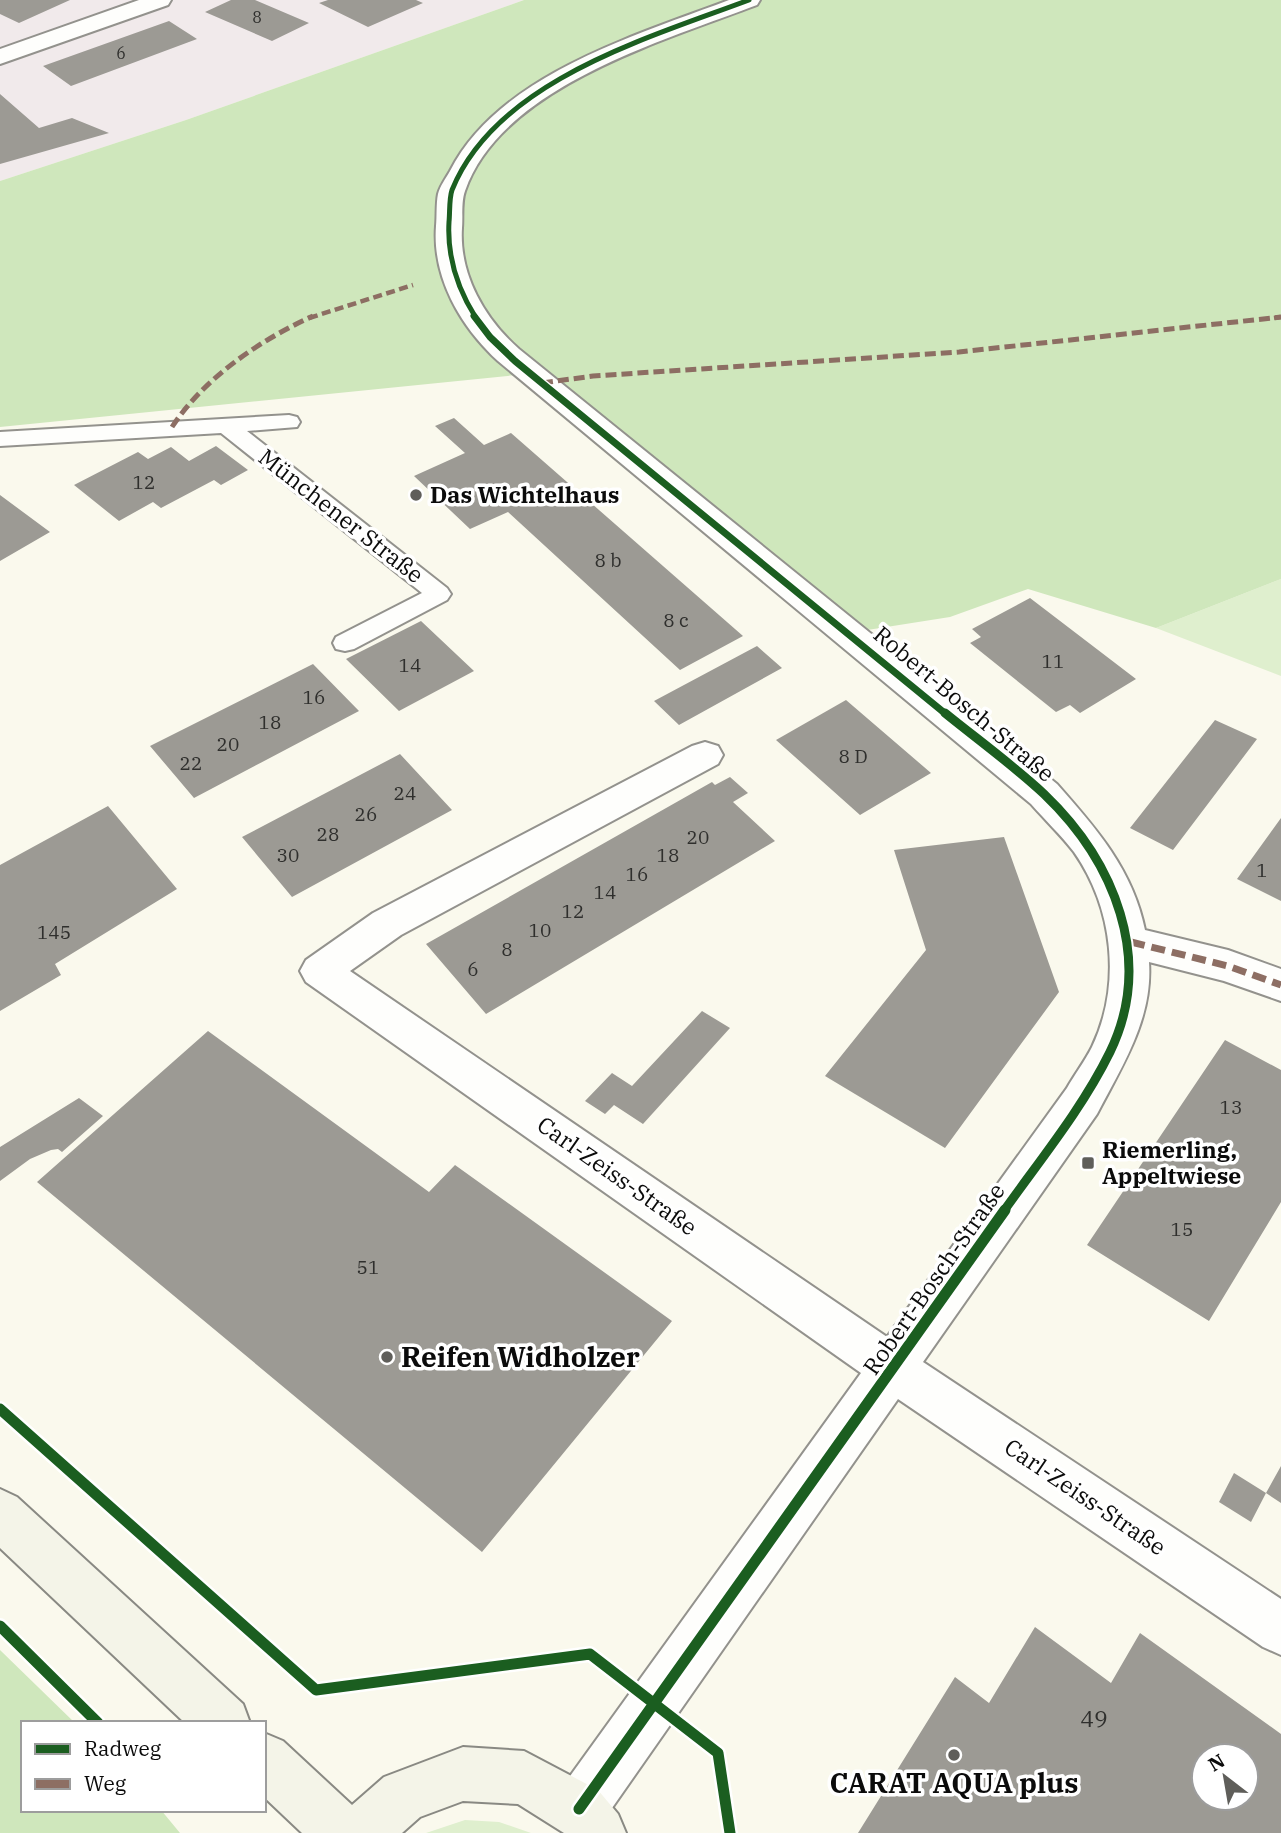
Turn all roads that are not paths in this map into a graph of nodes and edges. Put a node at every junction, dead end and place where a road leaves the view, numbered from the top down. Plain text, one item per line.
1 (160, 0) edge
2 (749, 0) edge
3 (0, 57) edge
4 (289, 422) dead end
5 (224, 424) junction
6 (0, 439) edge
7 (345, 643) dead end
8 (705, 755) dead end
9 (1131, 942) junction
10 (1281, 985) edge
11 (894, 1369) junction
12 (0, 1514) edge
13 (1281, 1629) edge
14 (222, 1721) edge
15 (266, 1762) edge
16 (589, 1821) edge
17 (342, 1833) edge
18 (361, 1833) edge

1 - 3 street
2 - 9 street, Robert-Bosch-Straße
4 - 5 lane, Münchener Straße
5 - 6 lane, Münchener Straße
5 - 7 lane, Münchener Straße
8 - 11 street, Carl-Zeiss-Straße
9 - 10 street
9 - 11 street, Robert-Bosch-Straße
11 - 13 street, Carl-Zeiss-Straße
11 - 16 street, Robert-Bosch-Straße
12 - 14 main road
15 - 17 main road
16 - 18 main road

